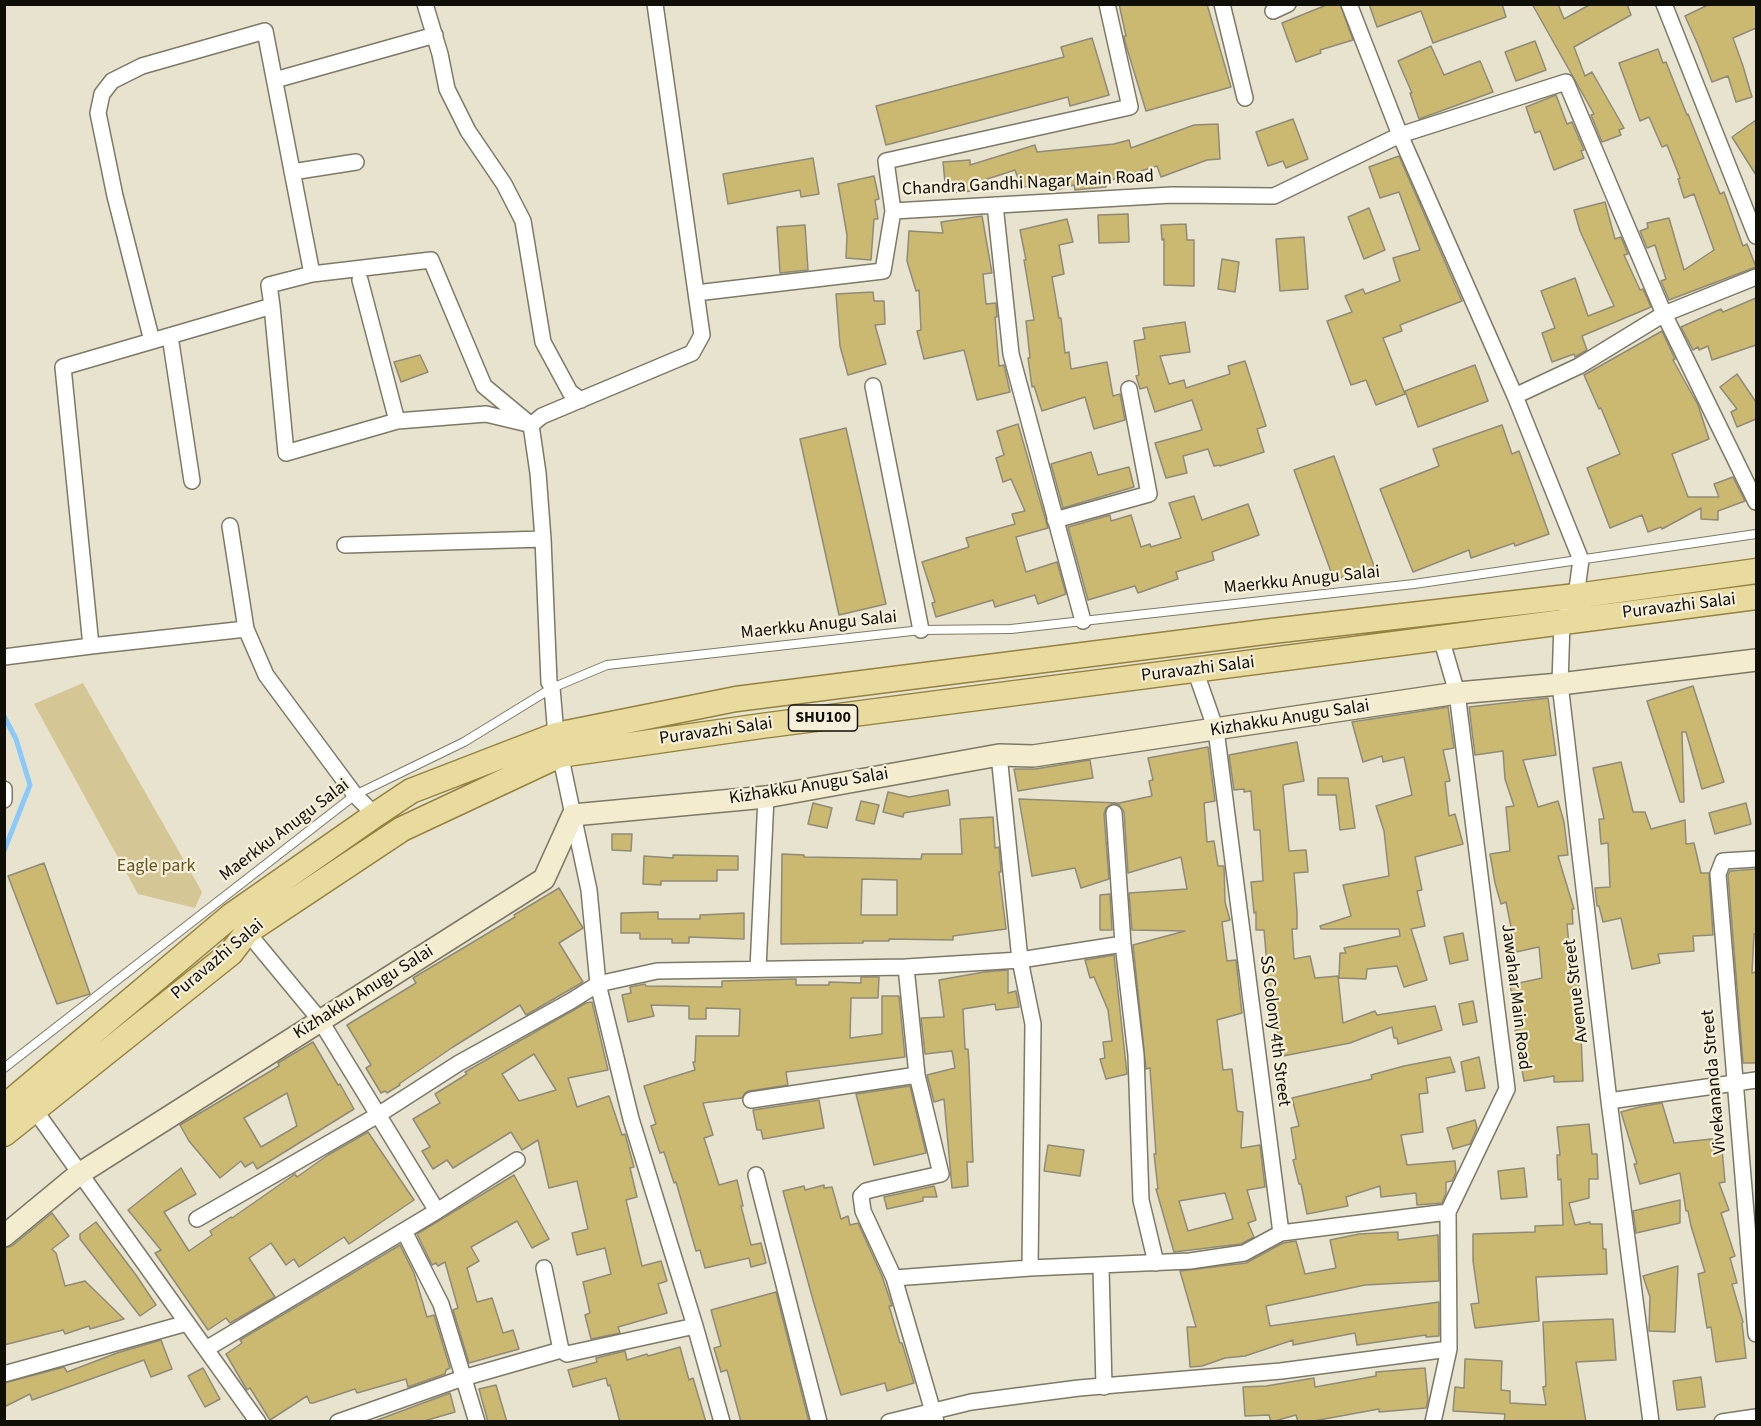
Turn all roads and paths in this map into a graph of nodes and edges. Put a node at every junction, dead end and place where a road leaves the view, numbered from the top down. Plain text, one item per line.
1 (425, 4) edge
2 (655, 4) edge
3 (1107, 4) edge
4 (1222, 4) edge
5 (1288, 4) edge
6 (1349, 4) edge
7 (1666, 5) edge
8 (1273, 11) dead end
9 (435, 35) junction
10 (275, 80) junction
11 (1245, 98) dead end
12 (1401, 135) junction
13 (356, 162) dead end
14 (292, 172) junction
15 (995, 205) junction
16 (892, 211) junction
17 (1756, 236) edge
18 (312, 274) junction
19 (1756, 277) edge
20 (360, 280) dead end
21 (696, 293) junction
22 (272, 306) junction
23 (1664, 314) junction
24 (171, 336) junction
25 (152, 341) junction
26 (873, 386) dead end
27 (1129, 389) dead end
28 (1515, 396) junction
29 (581, 399) junction
30 (397, 421) junction
31 (531, 425) junction
32 (192, 481) dead end
33 (1756, 502) edge
34 (1055, 520) junction
35 (230, 526) dead end
36 (1756, 534) edge
37 (543, 539) junction
38 (345, 545) dead end
39 (1581, 560) junction
40 (1756, 571) edge
41 (1576, 596) junction
42 (1756, 597) edge
43 (1083, 621) junction
44 (1562, 622) junction
45 (246, 629) junction
46 (921, 630) junction
47 (1441, 638) junction
48 (91, 646) junction
49 (4, 657) edge
50 (1756, 660) edge
51 (1195, 670) junction
52 (1560, 684) junction
53 (552, 688) junction
54 (1457, 693) junction
55 (1216, 730) junction
56 (558, 745) junction
57 (999, 754) junction
58 (355, 795) junction
59 (766, 797) junction
60 (1114, 813) dead end
61 (375, 815) junction
62 (573, 815) junction
63 (1756, 860) edge
64 (240, 924) junction
65 (1123, 944) junction
66 (1020, 960) junction
67 (906, 967) junction
68 (758, 969) junction
69 (598, 984) junction
70 (320, 1020) junction
71 (4, 1068) edge
72 (918, 1076) junction
73 (1756, 1080) edge
74 (1734, 1083) junction
75 (751, 1100) dead end
76 (1609, 1101) junction
77 (4, 1107) edge
78 (34, 1109) junction
79 (378, 1115) junction
80 (4, 1134) edge
81 (517, 1160) dead end
82 (79, 1174) junction
83 (756, 1175) dead end
84 (437, 1211) junction
85 (1448, 1212) junction
86 (197, 1219) dead end
87 (404, 1231) junction
88 (1281, 1233) junction
89 (4, 1236) edge
90 (1156, 1263) junction
91 (1101, 1267) junction
92 (544, 1268) dead end
93 (1030, 1268) junction
94 (894, 1278) junction
95 (187, 1323) junction
96 (695, 1326) junction
97 (1756, 1334) edge
98 (206, 1349) junction
99 (1449, 1349) junction
100 (561, 1350) junction
101 (4, 1374) edge
102 (463, 1378) junction
103 (1104, 1387) junction
104 (934, 1416) edge
105 (1756, 1417) edge
106 (258, 1422) edge
107 (338, 1422) edge
108 (477, 1422) edge
109 (722, 1422) edge
110 (819, 1422) edge
111 (889, 1422) edge
112 (1433, 1422) edge
113 (1651, 1422) edge
114 (1722, 1422) edge

1 - 9 street
2 - 21 street
3 - 16 street
4 - 11 street
5 - 8 street
6 - 12 street
7 - 17 street
9 - 10 street
9 - 29 street
10 - 14 street
10 - 25 street
12 - 15 street, Chandra Gandhi Nagar Main Road
12 - 23 street, Chandra Gandhi Nagar Main Road
12 - 28 street
13 - 14 street
14 - 18 street
15 - 16 street, Chandra Gandhi Nagar Main Road
15 - 34 street
16 - 21 street, Chandra Gandhi Nagar Main Road
18 - 22 street
18 - 31 street
19 - 23 street
20 - 30 street
21 - 29 street
22 - 24 street
22 - 30 street
23 - 28 street
23 - 33 street
24 - 25 street
24 - 32 street
25 - 48 street
26 - 46 street
27 - 34 street
28 - 39 street
29 - 31 street
30 - 31 street
31 - 37 street
34 - 43 street
35 - 45 street
36 - 39 lane, Maerkku Anugu Salai
37 - 38 street
37 - 53 street
39 - 41 street, Avenue Street
39 - 43 lane, Maerkku Anugu Salai
40 - 41 main road, Puravazhi Salai / SHU100
41 - 44 street, Avenue Street
41 - 56 main road, Puravazhi Salai / SHU100
42 - 44 main road, Puravazhi Salai / SHU100
43 - 46 lane, Maerkku Anugu Salai
44 - 47 main road, Puravazhi Salai / SHU100
44 - 52 street, Avenue Street
45 - 48 street
45 - 58 street
46 - 53 lane, Maerkku Anugu Salai
47 - 51 main road, Puravazhi Salai / SHU100
47 - 54 street, Jawahar Main Road
48 - 49 street
50 - 52 street, Kizhakku Anugu Salai
51 - 55 street, SS Colony 4th Street
51 - 56 main road, Puravazhi Salai / SHU100
52 - 54 street, Kizhakku Anugu Salai
52 - 76 street, Avenue Street
53 - 56 street
53 - 58 lane, Maerkku Anugu Salai
54 - 55 street, Kizhakku Anugu Salai
54 - 85 street, Jawahar Main Road
55 - 57 street, Kizhakku Anugu Salai
55 - 88 street, SS Colony 4th Street
56 - 61 main road, Puravazhi Salai / SHU100
56 - 62 street
56 - 64 main road, Puravazhi Salai / SHU100
57 - 59 street, Kizhakku Anugu Salai
57 - 66 street
58 - 61 street
58 - 71 lane, Maerkku Anugu Salai
59 - 62 street, Kizhakku Anugu Salai
59 - 68 street
60 - 65 street
61 - 64 main road, Puravazhi Salai / SHU100
62 - 69 street
62 - 70 street, Kizhakku Anugu Salai
63 - 74 street, Vivekananda Street
64 - 70 street
64 - 77 main road, Puravazhi Salai / SHU100
64 - 78 main road, Puravazhi Salai / SHU100
65 - 66 street
65 - 90 street
66 - 67 street
66 - 93 street
67 - 68 street
67 - 72 street
68 - 69 street
69 - 79 street
69 - 96 street
70 - 79 street
70 - 82 street, Kizhakku Anugu Salai
72 - 75 street
72 - 94 street
73 - 74 street
74 - 76 street
74 - 97 street, Vivekananda Street
76 - 113 street, Avenue Street
78 - 80 main road, Puravazhi Salai / SHU100
78 - 82 street
79 - 84 street
79 - 86 street
81 - 84 street
82 - 89 street, Kizhakku Anugu Salai
82 - 95 street
83 - 110 street
84 - 87 street
85 - 88 street
85 - 99 street, Jawahar Main Road
87 - 98 street
87 - 102 street
88 - 90 street
90 - 91 street
91 - 93 street
91 - 103 street
92 - 100 street
93 - 94 street
94 - 104 street
95 - 98 street
95 - 101 street
96 - 100 street
96 - 109 street
98 - 106 street
99 - 103 street
99 - 112 street, Jawahar Main Road
100 - 102 street
102 - 107 street
102 - 108 street
103 - 104 street
104 - 111 street
105 - 114 street

